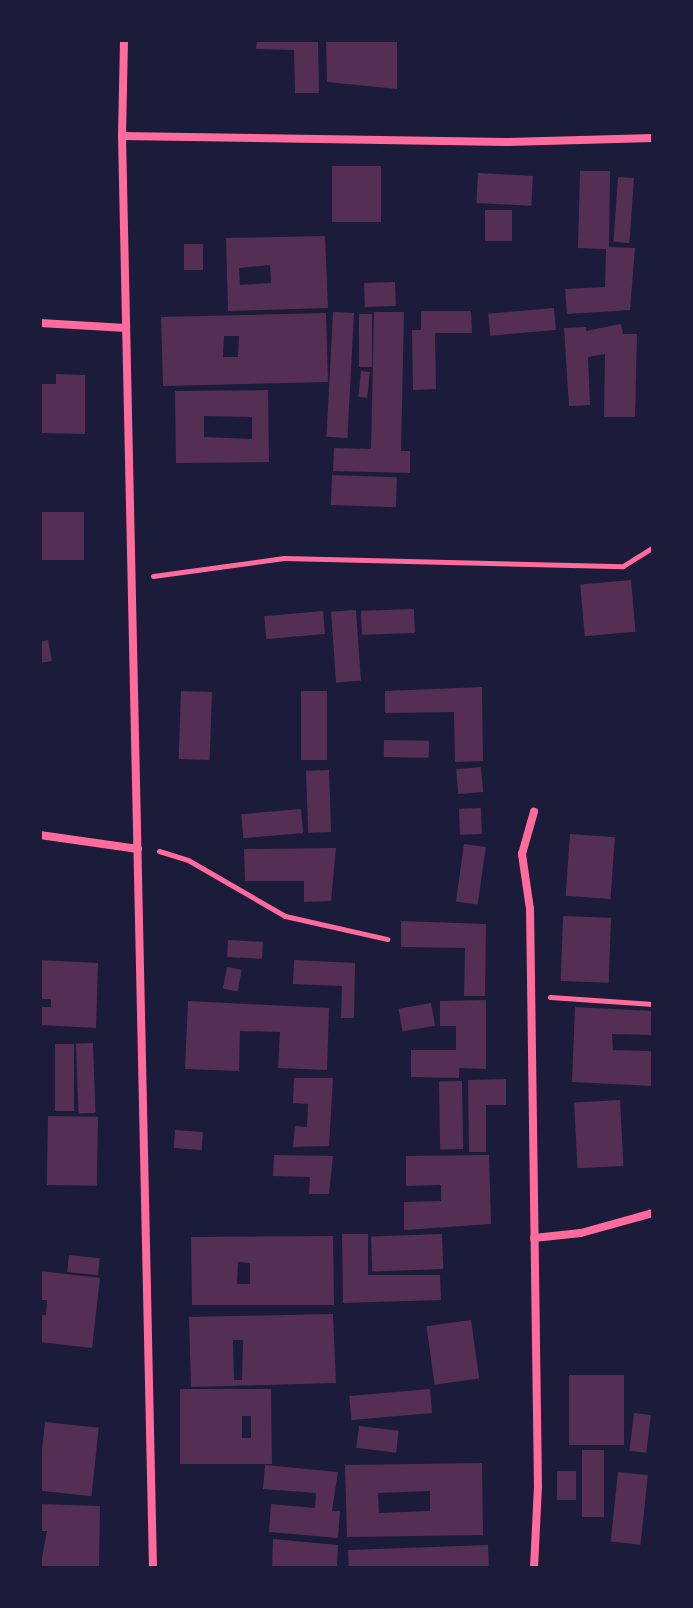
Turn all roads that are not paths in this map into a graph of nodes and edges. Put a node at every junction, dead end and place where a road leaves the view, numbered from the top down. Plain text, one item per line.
1 (124, 40) edge
2 (122, 136) junction
3 (653, 138) edge
4 (40, 323) edge
5 (126, 328) junction
6 (534, 812) dead end
7 (40, 835) edge
8 (138, 849) junction
9 (653, 1213) edge
10 (534, 1238) junction
11 (153, 1568) edge
12 (534, 1568) edge

1 - 2 street
2 - 3 street
2 - 5 street
4 - 5 street
5 - 8 street
6 - 10 street
7 - 8 street
8 - 11 street
9 - 10 street
10 - 12 street

